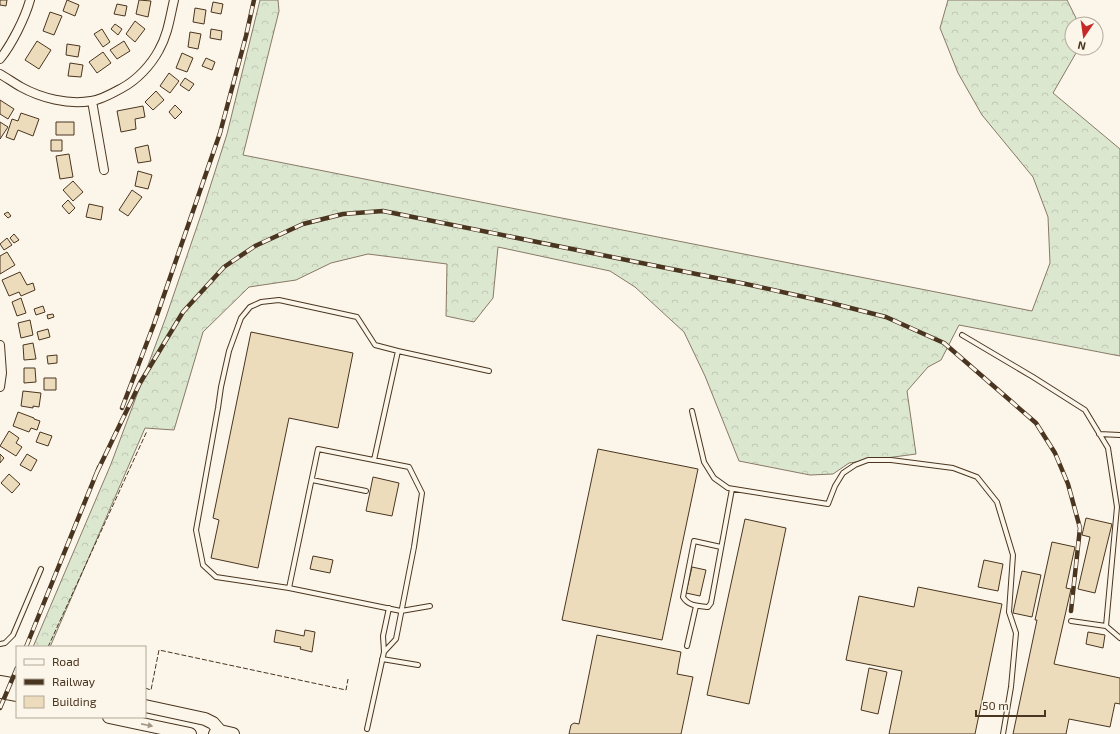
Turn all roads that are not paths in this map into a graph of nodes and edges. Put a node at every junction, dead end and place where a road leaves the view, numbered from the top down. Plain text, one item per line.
1 (30, 0) edge
2 (174, 0) edge
3 (0, 59) edge
4 (0, 74) edge
5 (92, 101) junction
6 (104, 170) dead end
7 (962, 335) dead end
8 (0, 345) edge
9 (398, 351) junction
10 (489, 371) dead end
11 (0, 387) edge
12 (692, 411) dead end
13 (1099, 434) junction
14 (1120, 435) edge
15 (374, 460) junction
16 (312, 480) junction
17 (732, 489) junction
18 (366, 491) dead end
19 (721, 547) junction
20 (41, 569) dead end
21 (289, 588) junction
22 (430, 606) dead end
23 (696, 606) junction
24 (389, 608) junction
25 (401, 611) junction
26 (1071, 621) dead end
27 (1106, 626) junction
28 (1120, 638) edge
29 (0, 644) edge
30 (687, 646) dead end
31 (384, 652) junction
32 (382, 659) junction
33 (418, 665) dead end
34 (0, 682) edge
35 (16, 685) edge
36 (0, 692) edge
37 (16, 695) edge
38 (146, 706) edge
39 (114, 718) edge
40 (367, 729) dead end
41 (218, 733) edge
42 (190, 734) edge
43 (232, 734) edge
44 (1003, 734) edge

1 - 3 street
2 - 5 street
4 - 5 street
5 - 6 street
7 - 13 lane
8 - 11 street
9 - 10 lane
9 - 15 lane
9 - 21 lane
12 - 17 lane
13 - 14 lane
13 - 27 lane
15 - 16 lane
15 - 25 lane
16 - 18 lane
16 - 21 lane
17 - 19 lane
17 - 44 lane
19 - 23 lane
19 - 23 lane
20 - 29 lane
21 - 24 lane
22 - 25 lane
23 - 30 lane
24 - 25 lane
24 - 31 lane
25 - 31 lane
26 - 27 lane
27 - 28 lane
31 - 32 lane
32 - 33 lane
32 - 40 lane
34 - 35 main road
36 - 37 main road
38 - 41 main road
39 -> 42 main road
41 - 43 main road

